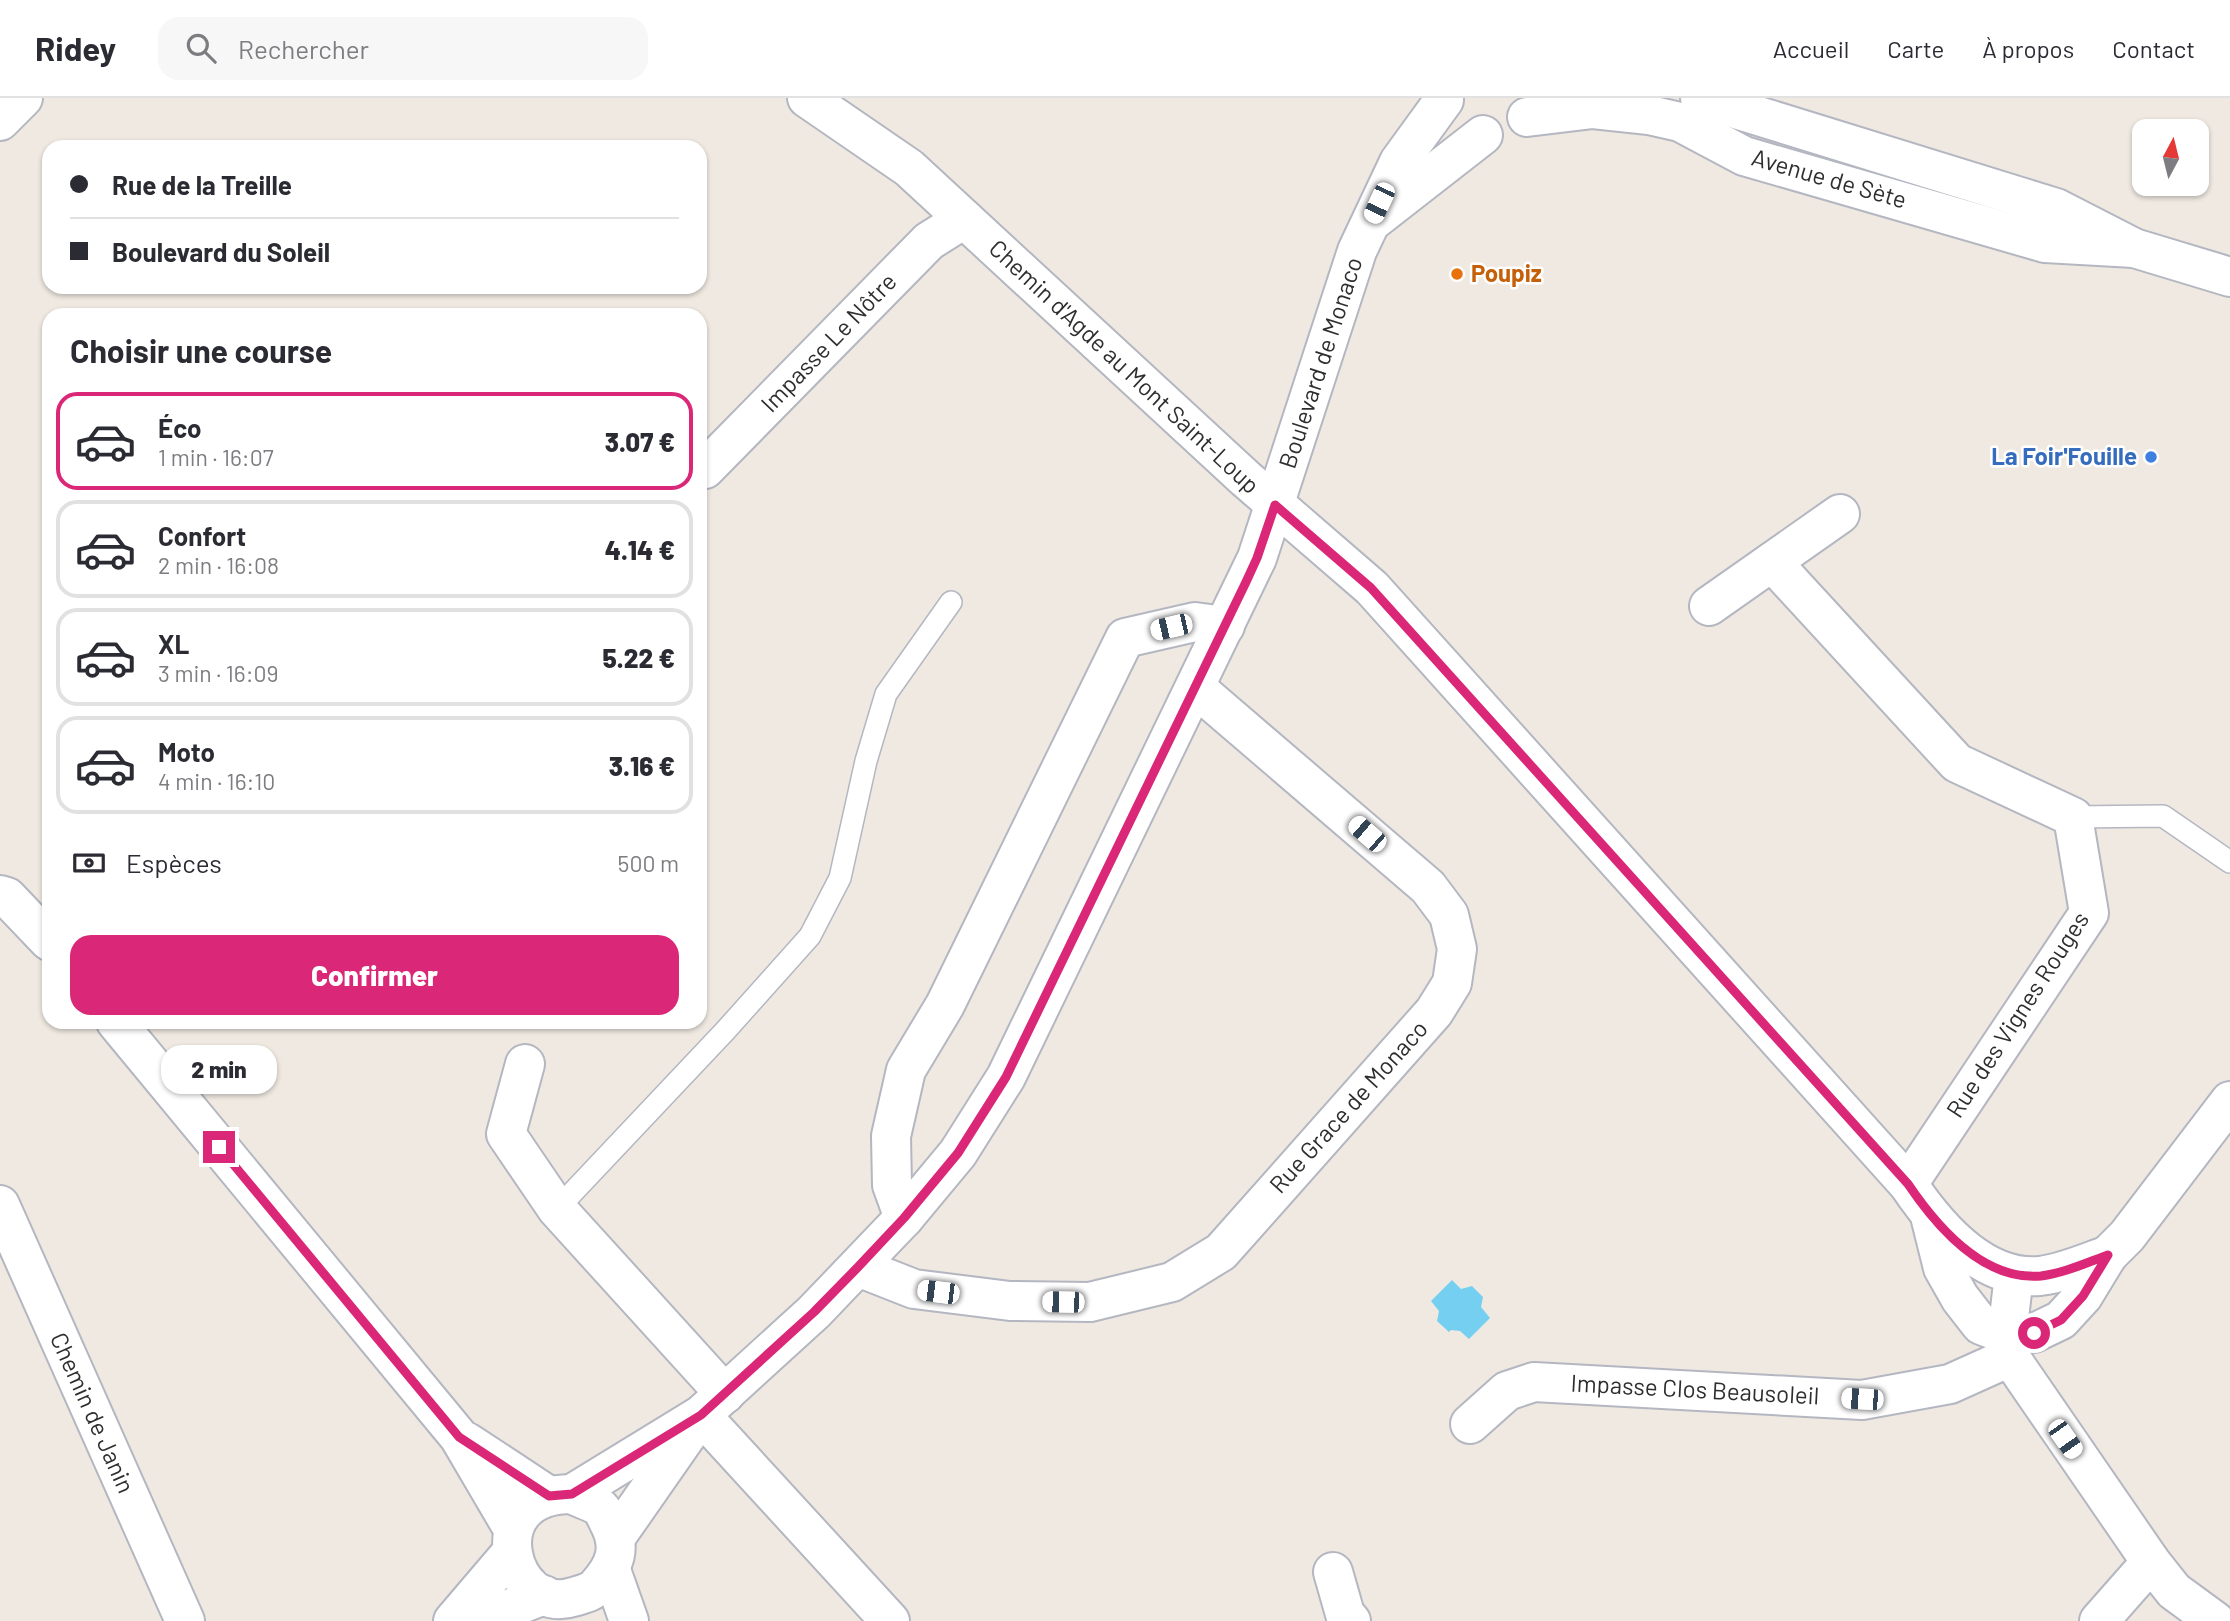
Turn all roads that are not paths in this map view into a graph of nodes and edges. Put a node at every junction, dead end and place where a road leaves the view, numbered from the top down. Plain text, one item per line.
1 (23, 98) edge
2 (807, 98) edge
3 (1700, 98) edge
4 (1444, 99) edge
5 (1531, 108) edge
6 (0, 121) edge
7 (1483, 135) junction
8 (964, 219) junction
9 (1370, 224) junction
10 (2134, 248) junction
11 (2230, 277) edge
12 (707, 467) edge
13 (1275, 505) junction
14 (1840, 513) dead end
15 (1772, 562) junction
16 (951, 602) dead end
17 (1709, 606) dead end
18 (1225, 626) junction
19 (1196, 688) junction
20 (2073, 817) junction
21 (2230, 862) edge
22 (0, 895) edge
23 (42, 934) edge
24 (122, 1029) edge
25 (525, 1064) dead end
26 (2230, 1101) edge
27 (1908, 1184) junction
28 (0, 1205) edge
29 (556, 1209) junction
30 (1930, 1216) junction
31 (904, 1218) junction
32 (2108, 1255) junction
33 (858, 1267) junction
34 (2014, 1275) junction
35 (2009, 1346) junction
36 (713, 1404) junction
37 (1470, 1424) dead end
38 (459, 1437) junction
39 (561, 1495) junction
40 (512, 1541) junction
41 (613, 1554) junction
42 (2151, 1562) junction
43 (1333, 1572) dead end
44 (568, 1605) edge
45 (185, 1621) edge
46 (453, 1621) edge
47 (478, 1621) edge
48 (629, 1621) edge
49 (890, 1621) edge
50 (1351, 1621) edge
51 (2099, 1621) edge
52 (2215, 1621) edge

1 - 6 street
2 - 8 street, Chemin d'Agde au Mont Saint-Loup
3 - 10 street, Avenue de Sète
4 - 7 street
4 - 9 street, Boulevard de Monaco
5 - 7 street
5 - 10 street, Avenue de Sète
7 - 9 street, Boulevard de Monaco
8 - 12 street, Impasse Le Nôtre
8 - 13 street, Chemin d'Agde au Mont Saint-Loup
9 - 13 street, Boulevard de Monaco
10 - 11 street, Avenue de Sète
13 - 18 street, Boulevard de Monaco
13 - 27 street, Chemin d'Agde au Mont Saint-Loup
14 - 15 street
15 - 17 street
15 - 20 street
16 - 29 lane
18 - 19 street, Boulevard de Monaco
18 - 31 street
19 - 31 street, Boulevard de Monaco
19 - 33 street, Rue Grace de Monaco
20 - 21 lane
20 - 27 street, Rue des Vignes Rouges
22 - 23 street
24 - 38 street
25 - 29 street
26 - 32 street
27 - 30 street, Chemin d'Agde au Mont Saint-Loup
28 - 45 street, Chemin de Janin
29 - 36 street
30 - 34 street, Chemin d'Agde au Mont Saint-Loup
30 - 35 street, Chemin d'Agde au Mont Saint-Loup
31 - 33 street, Boulevard de Monaco
32 - 34 street
32 - 35 street, Impasse Clos Beausoleil
33 - 36 street, Boulevard de Monaco
34 - 35 street
35 - 37 street, Impasse Clos Beausoleil
35 - 42 street, Chemin d'Agde au Mont Saint-Loup
36 - 39 street, Boulevard de Monaco
36 - 41 street, Boulevard de Monaco
36 - 49 street
38 - 39 street
38 - 40 street
39 - 40 street
39 - 41 street
40 - 44 street
40 - 46 street
41 - 44 street
41 - 48 street
42 - 51 street
42 - 52 street, Chemin d'Agde au Mont Saint-Loup
43 - 50 street
44 - 47 street

